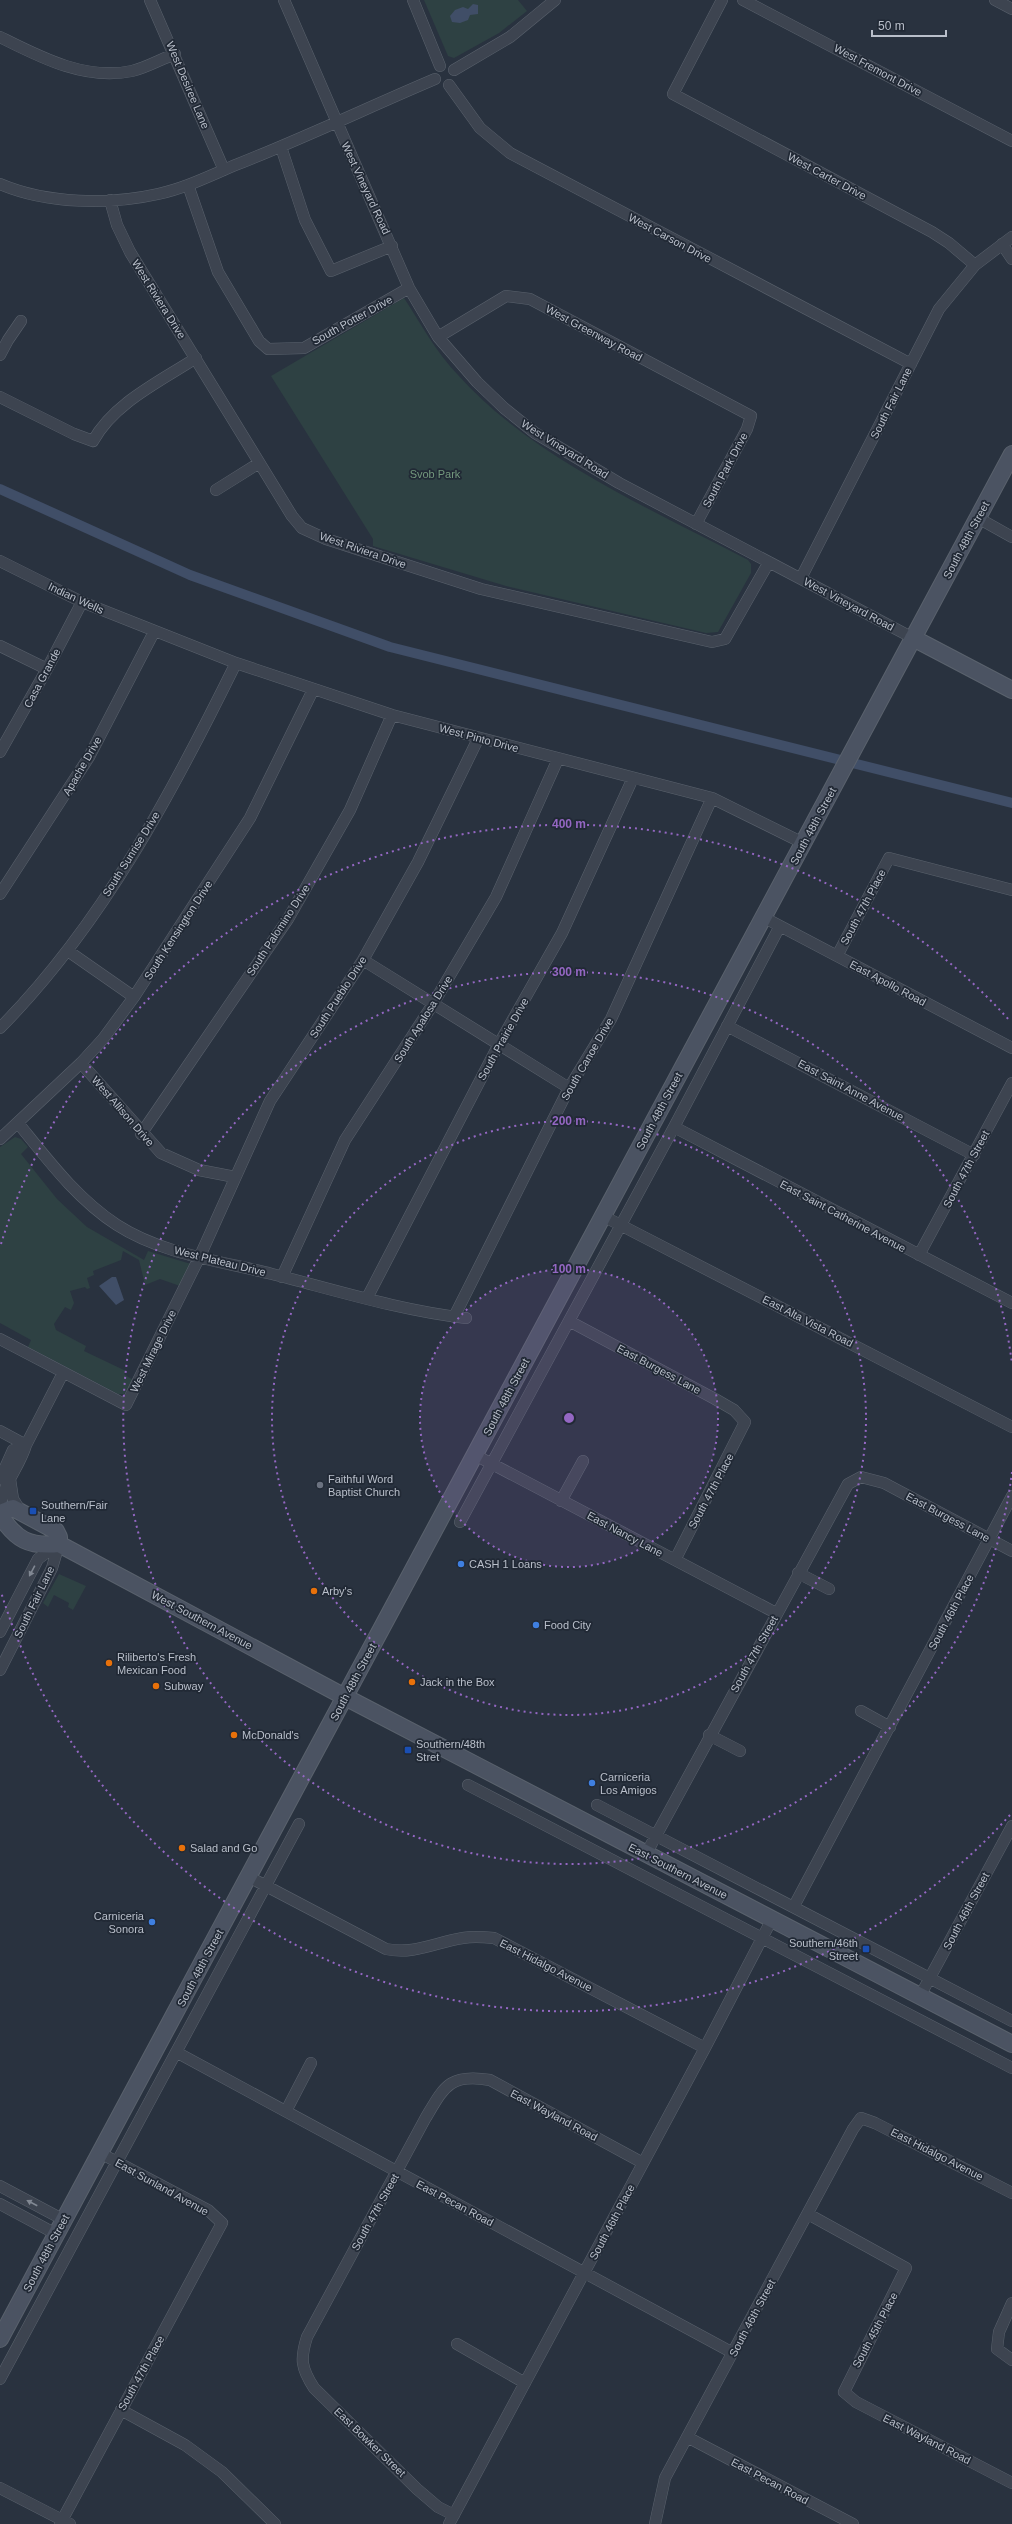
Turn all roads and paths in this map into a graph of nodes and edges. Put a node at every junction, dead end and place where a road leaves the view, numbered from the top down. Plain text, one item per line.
1 (150, 0) edge
2 (284, 0) edge
3 (413, 0) edge
4 (555, 0) edge
5 (722, 0) edge
6 (743, 0) edge
7 (995, 0) edge
8 (1012, 9) edge
9 (0, 37) edge
10 (175, 54) junction
11 (440, 66) junction
12 (454, 70) junction
13 (435, 79) junction
14 (449, 85) junction
15 (336, 123) junction
16 (1012, 141) edge
17 (281, 147) junction
18 (224, 170) junction
19 (0, 184) edge
20 (188, 185) junction
21 (110, 200) junction
22 (1012, 237) edge
23 (1002, 244) junction
24 (392, 246) junction
25 (1012, 259) edge
26 (975, 265) junction
27 (409, 288) junction
28 (21, 321) dead end
29 (438, 338) junction
30 (0, 355) edge
31 (196, 358) junction
32 (911, 364) junction
33 (0, 397) edge
34 (751, 416) joint
35 (1012, 454) edge
36 (259, 463) junction
37 (216, 490) dead end
38 (978, 518) junction
39 (696, 524) junction
40 (1012, 537) edge
41 (0, 561) edge
42 (768, 562) junction
43 (801, 578) junction
44 (82, 602) junction
45 (154, 632) junction
46 (914, 638) junction
47 (0, 646) edge
48 (236, 663) junction
49 (47, 669) junction
50 (313, 690) junction
51 (1012, 690) edge
52 (392, 715) junction
53 (4, 737) edge
54 (478, 739) junction
55 (0, 752) edge
56 (558, 759) junction
57 (633, 778) junction
58 (712, 798) junction
59 (803, 843) junction
60 (1012, 890) edge
61 (0, 894) edge
62 (764, 917) junction
63 (780, 926) junction
64 (68, 951) junction
65 (837, 956) junction
66 (363, 960) junction
67 (134, 998) junction
68 (434, 1004) junction
69 (727, 1026) junction
70 (0, 1028) edge
71 (499, 1044) junction
72 (1012, 1048) edge
73 (81, 1063) junction
74 (1012, 1083) edge
75 (569, 1088) junction
76 (18, 1123) junction
77 (674, 1127) junction
78 (141, 1134) junction
79 (0, 1139) edge
80 (974, 1154) junction
81 (235, 1177) junction
82 (603, 1216) junction
83 (619, 1224) junction
84 (919, 1255) junction
85 (200, 1256) junction
86 (282, 1276) junction
87 (367, 1298) junction
88 (1012, 1304) edge
89 (454, 1317) junction
90 (466, 1318) dead end
91 (569, 1321) junction
92 (0, 1339) edge
93 (63, 1373) junction
94 (745, 1422) joint
95 (1012, 1427) edge
96 (0, 1431) edge
97 (26, 1444) junction
98 (475, 1455) junction
99 (583, 1461) dead end
100 (492, 1464) junction
101 (861, 1477) joint
102 (5, 1479) edge
103 (1012, 1496) edge
104 (561, 1500) junction
105 (0, 1507) edge
106 (21, 1513) junction
107 (0, 1514) edge
108 (460, 1522) dead end
109 (989, 1539) junction
110 (59, 1544) junction
111 (1012, 1551) edge
112 (675, 1560) junction
113 (798, 1573) junction
114 (829, 1589) dead end
115 (776, 1613) junction
116 (0, 1632) edge
117 (0, 1670) edge
118 (345, 1697) junction
119 (861, 1711) dead end
120 (890, 1727) junction
121 (710, 1735) junction
122 (740, 1751) dead end
123 (468, 1785) dead end
124 (597, 1805) dead end
125 (299, 1824) dead end
126 (1012, 1826) edge
127 (656, 1836) junction
128 (646, 1854) junction
129 (249, 1877) junction
130 (266, 1886) junction
131 (794, 1906) junction
132 (772, 1919) junction
133 (763, 1937) junction
134 (931, 1979) junction
135 (920, 1996) junction
136 (1012, 2021) edge
137 (1012, 2044) edge
138 (705, 2048) junction
139 (176, 2052) junction
140 (311, 2063) dead end
141 (1012, 2068) edge
142 (461, 2078) joint
143 (286, 2111) junction
144 (861, 2118) joint
145 (100, 2153) junction
146 (117, 2162) junction
147 (643, 2163) junction
148 (398, 2172) junction
149 (0, 2186) edge
150 (1012, 2193) edge
151 (0, 2204) edge
152 (808, 2214) junction
153 (64, 2220) junction
154 (222, 2223) joint
155 (56, 2234) junction
156 (584, 2273) junction
157 (1012, 2303) edge
158 (0, 2339) edge
159 (457, 2344) dead end
160 (733, 2353) junction
161 (301, 2356) joint
162 (1012, 2360) edge
163 (0, 2379) edge
164 (525, 2383) junction
165 (844, 2392) joint
166 (120, 2410) junction
167 (688, 2438) junction
168 (1012, 2483) edge
169 (0, 2488) edge
170 (452, 2520) edge
171 (64, 2523) edge
172 (275, 2524) edge
173 (655, 2524) edge
174 (853, 2524) edge

1 - 10 street, West Desiree Lane
2 - 15 street, West Vineyard Road
3 - 11 street
4 - 12 street
5 - 26 street, West Carter Drive
6 - 16 street, West Fremont Drive
7 - 8 street
9 - 10 street
10 - 18 street, West Desiree Lane
11 - 12 street
11 - 13 street
12 - 14 street
13 - 14 street
13 - 15 street
14 - 32 street, West Carson Drive
15 - 17 street
15 - 24 street, West Vineyard Road
17 - 18 street
17 - 24 street
18 - 20 street
19 - 21 street
20 - 21 street
20 - 27 street, South Potter Drive
21 - 31 street, West Riviera Drive
22 - 23 street, South Fair Lane
23 - 25 street
23 - 26 street, South Fair Lane
24 - 27 street, West Vineyard Road
26 - 32 street, South Fair Lane
27 - 29 street, West Vineyard Road
28 - 30 street
29 - 34 street, West Greenway Road
29 - 39 street, West Vineyard Road
31 - 33 street
31 - 36 street, West Riviera Drive
32 - 43 street, South Fair Lane
34 - 39 street, South Park Drive
35 - 38 main road, South 48th Street
36 - 37 street
36 - 42 street, West Riviera Drive
38 - 40 street
38 - 46 main road, South 48th Street
39 - 42 street, West Vineyard Road
41 - 44 street, Indian Wells
42 - 43 street, West Vineyard Road
43 - 46 street, West Vineyard Road
44 - 45 street, Indian Wells
44 - 49 street, Casa Grande
45 - 48 street, West Pinto Drive
45 - 61 street, Apache Drive
46 - 51 main road
46 - 59 main road, South 48th Street
47 - 49 street
48 - 50 street, West Pinto Drive
48 - 64 street, South Sunrise Drive
49 - 53 street, Casa Grande
50 - 52 street, West Pinto Drive
50 - 67 street, South Kensington Drive
52 - 54 street, West Pinto Drive
52 - 78 street, South Palomino Drive
53 - 55 street, Casa Grande
54 - 56 street, West Pinto Drive
54 - 66 street, South Pueblo Drive
56 - 57 street, West Pinto Drive
56 - 68 street, South Apalosa Drive
57 - 58 street, West Pinto Drive
57 - 71 street, South Prairie Drive
58 - 59 street, West Pinto Drive
58 - 75 street, South Canoe Drive
59 - 62 main road, South 48th Street
60 - 65 street, South 47th Place
62 - 63 street, East Apollo Road
62 - 82 main road, South 48th Street
63 - 65 street, East Apollo Road
63 - 69 street, South 48th Street
64 - 67 street
64 - 70 street, South Sunrise Drive
65 - 72 street, East Apollo Road
66 - 68 street
66 - 81 street, South Pueblo Drive
67 - 73 street, South Kensington Drive
68 - 71 street
68 - 86 street, South Apalosa Drive
69 - 77 street, South 48th Street
69 - 80 street, East Saint Anne Avenue
71 - 75 street
71 - 87 street, South Prairie Drive
73 - 76 street, South Kensington Drive
73 - 78 street, West Allison Drive
74 - 80 street, South 47th Street
75 - 89 street, South Canoe Drive
76 - 79 street, South Kensington Drive
76 - 85 street, West Plateau Drive
77 - 83 street, South 48th Street
77 - 84 street, East Saint Catherine Avenue
78 - 81 street, West Allison Drive
80 - 84 street, South 47th Street
81 - 85 street, South Pueblo Drive
82 - 83 street, East Alta Vista Road
82 - 98 main road, South 48th Street
83 - 91 street, South 48th Street
83 - 95 street, East Alta Vista Road
84 - 88 street, East Saint Catherine Avenue
85 - 86 street, West Plateau Drive
85 - 93 street, West Mirage Drive
86 - 87 street, West Plateau Drive
87 - 89 street, West Plateau Drive
89 - 90 street, West Plateau Drive
91 - 94 street, East Burgess Lane
91 - 100 street, South 48th Street
92 - 93 street, West Mirage Drive
93 - 97 street
94 - 112 street, South 47th Place
96 - 97 street
97 - 102 street
98 - 100 street, East Nancy Lane
98 - 118 main road, South 48th Street
99 - 104 street
100 - 104 street, East Nancy Lane
100 - 108 street, South 48th Street
101 - 109 street, East Burgess Lane
101 - 113 street, South 47th Street
102 - 105 street
102 - 106 street
103 - 109 street, South 46th Place
104 - 112 street, East Nancy Lane
106 - 107 main road
106 - 110 main road
107 - 110 main road
109 - 111 street, East Burgess Lane
109 - 120 street, South 46th Place
110 -> 116 street, South Fair Lane
110 - 117 street, South Fair Lane
110 - 118 main road, West Southern Avenue
112 - 115 street, East Nancy Lane
113 - 114 street
113 - 115 street, South 47th Street
115 - 121 street, South 47th Street
118 - 128 main road, East Southern Avenue
118 - 129 main road, South 48th Street
119 - 120 street
120 - 131 street, South 46th Place
121 - 122 street
121 - 127 street, South 47th Street
123 - 133 street, East Southern Avenue
124 - 127 street, East Southern Avenue
125 - 130 street, South 48th Street
126 - 134 street, South 46th Street
127 - 128 street, South 47th Street
127 - 131 street, East Southern Avenue
128 - 132 main road, East Southern Avenue
129 - 130 street, East Hidalgo Avenue
129 - 145 main road, South 48th Street
130 - 138 street, East Hidalgo Avenue
130 - 139 street, South 48th Street
131 - 134 street, East Southern Avenue
132 - 133 street, South 46th Place
132 - 135 main road, East Southern Avenue
133 - 138 street, South 46th Place
133 - 141 street, East Southern Avenue
134 - 135 street, South 46th Street
134 - 136 street, East Southern Avenue
135 - 137 main road, East Southern Avenue
138 - 147 street, South 46th Place
139 - 143 street, East Pecan Road
139 - 146 street, South 48th Street
140 - 143 street
142 - 147 street, East Wayland Road
142 - 148 street, South 47th Street
143 - 148 street, East Pecan Road
144 - 150 street, East Hidalgo Avenue
144 - 152 street, South 46th Street
145 - 146 street, East Sunland Avenue
145 - 153 main road, South 48th Street
146 - 154 street, East Sunland Avenue
146 - 163 street, South 48th Street
147 - 156 street, South 46th Place
148 - 156 street, East Pecan Road
148 - 161 street, South 47th Street
153 -> 149 street
151 - 155 street
152 - 160 street, South 46th Street
152 - 165 street, South 45th Place
153 - 155 main road, South 48th Street
154 - 166 street, South 47th Place
155 - 158 main road, South 48th Street
156 - 160 street, East Pecan Road
156 - 164 street, South 46th Place
157 - 162 street
159 - 164 street
160 - 167 street, South 46th Street
161 - 170 street, East Bowker Street
164 - 170 street, South 46th Place
165 - 168 street, East Wayland Road
166 - 171 street, South 47th Place
166 - 172 street
167 - 173 street, South 46th Street
167 - 174 street, East Pecan Road
169 - 171 street

